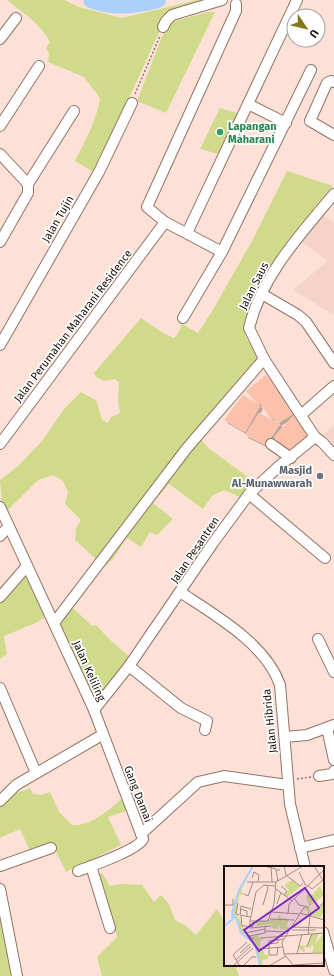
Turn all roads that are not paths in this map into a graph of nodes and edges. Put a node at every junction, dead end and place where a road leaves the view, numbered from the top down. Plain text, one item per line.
1 (222, 0) edge
2 (297, 0) edge
3 (237, 1) edge
4 (16, 18) dead end
5 (163, 27) road end
6 (0, 39) edge
7 (39, 66) dead end
8 (311, 70) dead end
9 (334, 82) edge
10 (132, 103) road end
11 (248, 104) junction
12 (74, 111) dead end
13 (286, 123) junction
14 (0, 126) edge
15 (334, 135) edge
16 (0, 154) edge
17 (28, 184) junction
18 (334, 194) edge
19 (166, 222) junction
20 (187, 233) junction
21 (0, 242) edge
22 (222, 252) junction
23 (262, 294) junction
24 (183, 318) dead end
25 (0, 345) edge
26 (264, 359) junction
27 (334, 363) edge
28 (334, 386) edge
29 (301, 415) junction
30 (315, 437) junction
31 (0, 444) edge
32 (271, 444) dead end
33 (334, 455) edge
34 (291, 458) junction
35 (249, 494) junction
36 (0, 507) edge
37 (8, 527) junction
38 (0, 536) edge
39 (325, 558) dead end
40 (27, 566) junction
41 (180, 592) junction
42 (0, 597) edge
43 (54, 623) junction
44 (318, 639) dead end
45 (129, 666) junction
46 (334, 672) edge
47 (0, 688) edge
48 (94, 710) junction
49 (330, 726) edge
50 (205, 730) dead end
51 (102, 735) junction
52 (285, 737) junction
53 (334, 760) edge
54 (334, 771) edge
55 (36, 773) junction
56 (319, 776) road end
57 (288, 783) junction
58 (0, 801) edge
59 (141, 834) junction
60 (334, 840) edge
61 (51, 848) dead end
62 (300, 848) junction
63 (0, 866) edge
64 (92, 866) junction
65 (305, 866) edge
66 (78, 871) dead end
67 (0, 889) edge
68 (110, 928) dead end
69 (324, 935) edge
70 (334, 970) edge
71 (16, 976) edge

1 - 5 street
2 - 11 street
3 - 19 street
4 - 6 street
7 - 14 street
8 - 13 street
9 - 15 street
10 - 25 street, Jalan Tujin
11 - 13 street
11 - 20 street
12 - 17 street
13 - 22 street
16 - 17 street
17 - 21 street
18 - 23 street, Jalan Saus
19 - 20 street
19 - 31 street, Jalan Perumahan Maharani Residence
20 - 22 street
22 - 24 street
23 - 26 street, Jalan Saus
23 - 27 street
26 - 29 street, Jalan Saus
26 - 43 street
28 - 29 street
29 - 30 street, Jalan Saus
30 - 33 street
30 - 34 street, Jalan Pesantren
32 - 34 street
34 - 35 street, Jalan Pesantren
35 - 39 street
35 - 41 street, Jalan Pesantren
36 - 37 street, Jalan Keliling
37 - 38 street
37 - 40 street, Jalan Keliling
40 - 42 street
40 - 43 street, Jalan Keliling
41 - 45 street, Jalan Pesantren
41 - 52 street, Jalan Hibrida
43 - 48 street, Jalan Keliling
44 - 46 street
45 - 48 street, Jalan Pesantren
45 - 50 street
47 - 55 street
48 - 51 street, Jalan Keliling
49 - 52 street
49 - 53 street
51 - 55 street
51 - 59 street, Gang Damai
52 - 57 street, Jalan Hibrida
54 - 56 street
55 - 58 street
57 - 59 street
57 - 62 street, Jalan Hibrida
59 - 64 street, Gang Damai
60 - 62 street
61 - 63 street
62 - 65 street, Jalan Hibrida
64 - 66 street, Gang Damai
64 - 68 street
67 - 71 street
69 - 70 street

